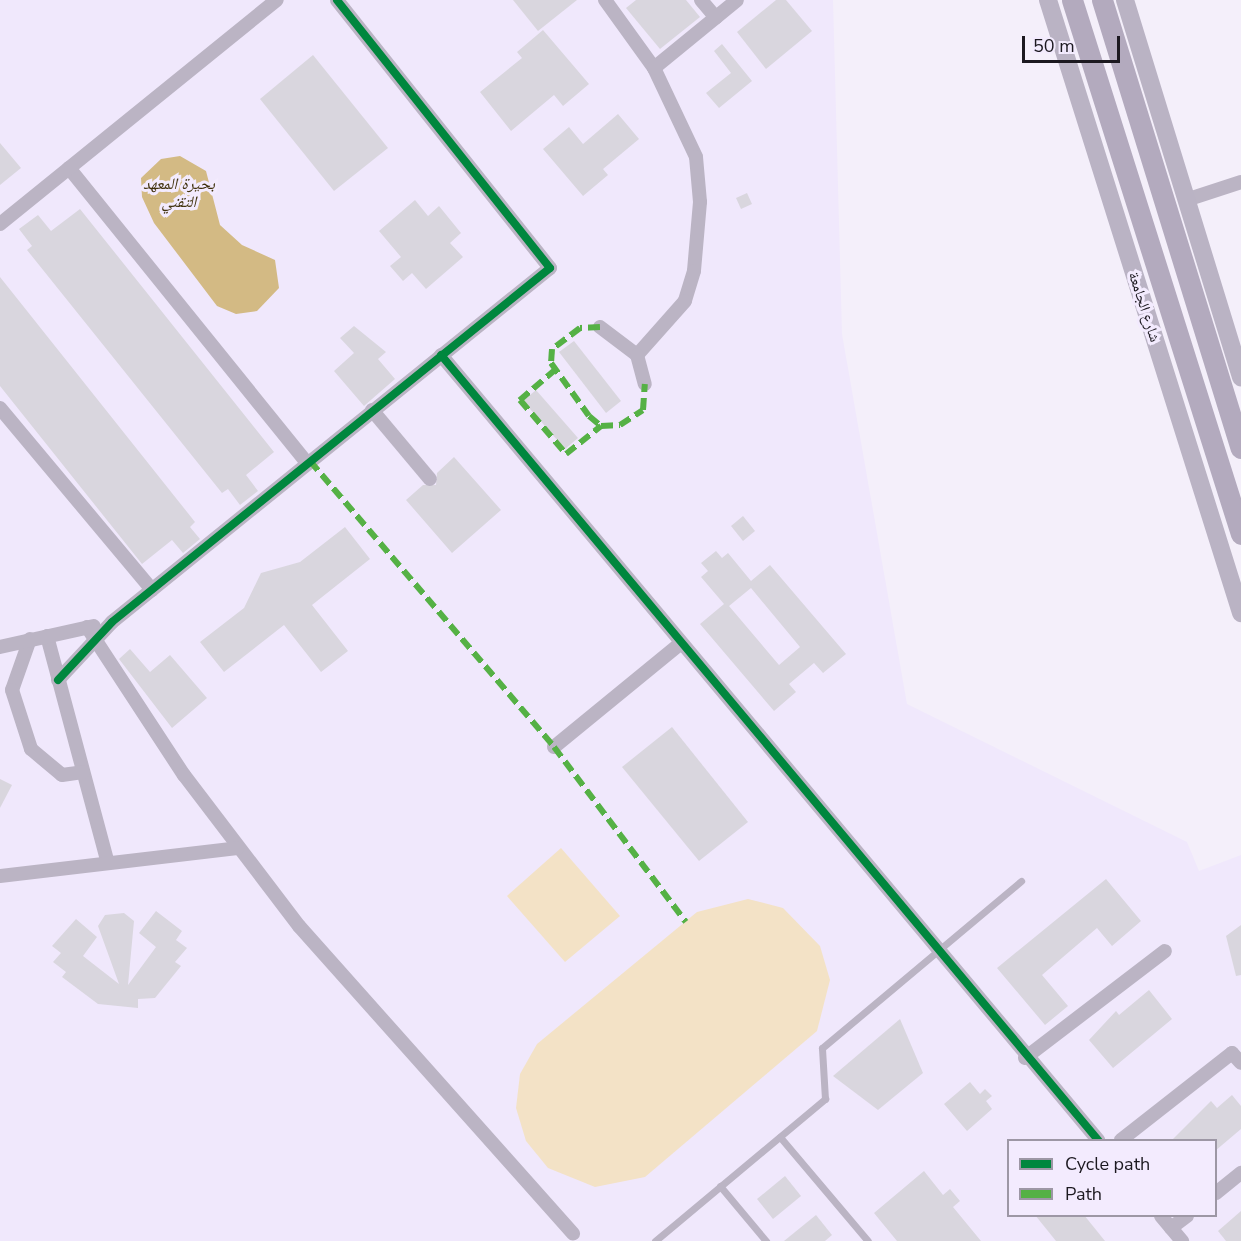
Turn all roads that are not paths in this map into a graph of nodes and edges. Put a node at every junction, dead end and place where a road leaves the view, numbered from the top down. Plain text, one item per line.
1 (277, 0) edge
2 (337, 0) edge
3 (605, 0) edge
4 (701, 0) edge
5 (737, 0) edge
6 (1048, 0) edge
7 (1072, 0) edge
8 (1102, 0) edge
9 (1125, 0) edge
10 (716, 18) junction
11 (654, 68) junction
12 (69, 168) junction
13 (1241, 182) edge
14 (1186, 200) junction
15 (0, 224) edge
16 (600, 327) dead end
17 (441, 355) junction
18 (637, 356) junction
19 (1241, 378) edge
20 (645, 384) dead end
21 (0, 408) edge
22 (372, 410) junction
23 (1241, 448) edge
24 (307, 463) junction
25 (430, 479) dead end
26 (1241, 534) edge
27 (152, 590) junction
28 (1241, 613) edge
29 (112, 622) junction
30 (87, 627) junction
31 (47, 636) junction
32 (30, 639) junction
33 (95, 640) junction
34 (680, 644) junction
35 (0, 648) edge
36 (58, 680) junction
37 (554, 747) dead end
38 (83, 772) junction
39 (237, 848) junction
40 (108, 863) junction
41 (0, 876) edge
42 (1021, 881) dead end
43 (1165, 951) dead end
44 (937, 952) junction
45 (1025, 1058) junction
46 (1241, 1063) edge
47 (780, 1137) junction
48 (1097, 1139) edge
49 (1122, 1139) edge
50 (1241, 1173) edge
51 (720, 1186) junction
52 (1217, 1191) edge
53 (1163, 1217) edge
54 (1185, 1217) edge
55 (1172, 1228) junction
56 (573, 1234) dead end
57 (655, 1241) edge
58 (766, 1241) edge
59 (868, 1241) edge
60 (1182, 1241) edge

1 - 12 street
2 - 17 street
3 - 11 street
4 - 10 street
5 - 10 street
6 - 28 street, شارع الجامعة
7 - 26 main road
8 - 23 main road
9 - 14 street
10 - 11 street
11 - 18 street
12 - 15 street
12 - 24 street
13 - 14 street
14 - 19 street
16 - 18 street
17 - 22 street
17 - 34 street
18 - 20 street
21 - 27 street
22 - 24 street
22 - 25 street
24 - 27 street
27 - 29 street
29 - 30 street
29 - 33 street
30 - 31 street
30 - 33 street
31 - 32 street
31 - 36 street
32 - 35 street
32 - 38 street
33 - 36 street
33 - 39 street
34 - 37 street
34 - 44 street
36 - 38 street
38 - 40 street
39 - 40 street
39 - 56 street
40 - 41 street
42 - 44 lane
43 - 45 street
44 - 45 street
44 - 47 lane
45 - 48 street
46 - 49 street
47 - 51 lane
47 - 59 lane
50 - 52 street
51 - 57 lane
51 - 58 lane
53 - 55 street
54 - 55 street
55 - 60 street

